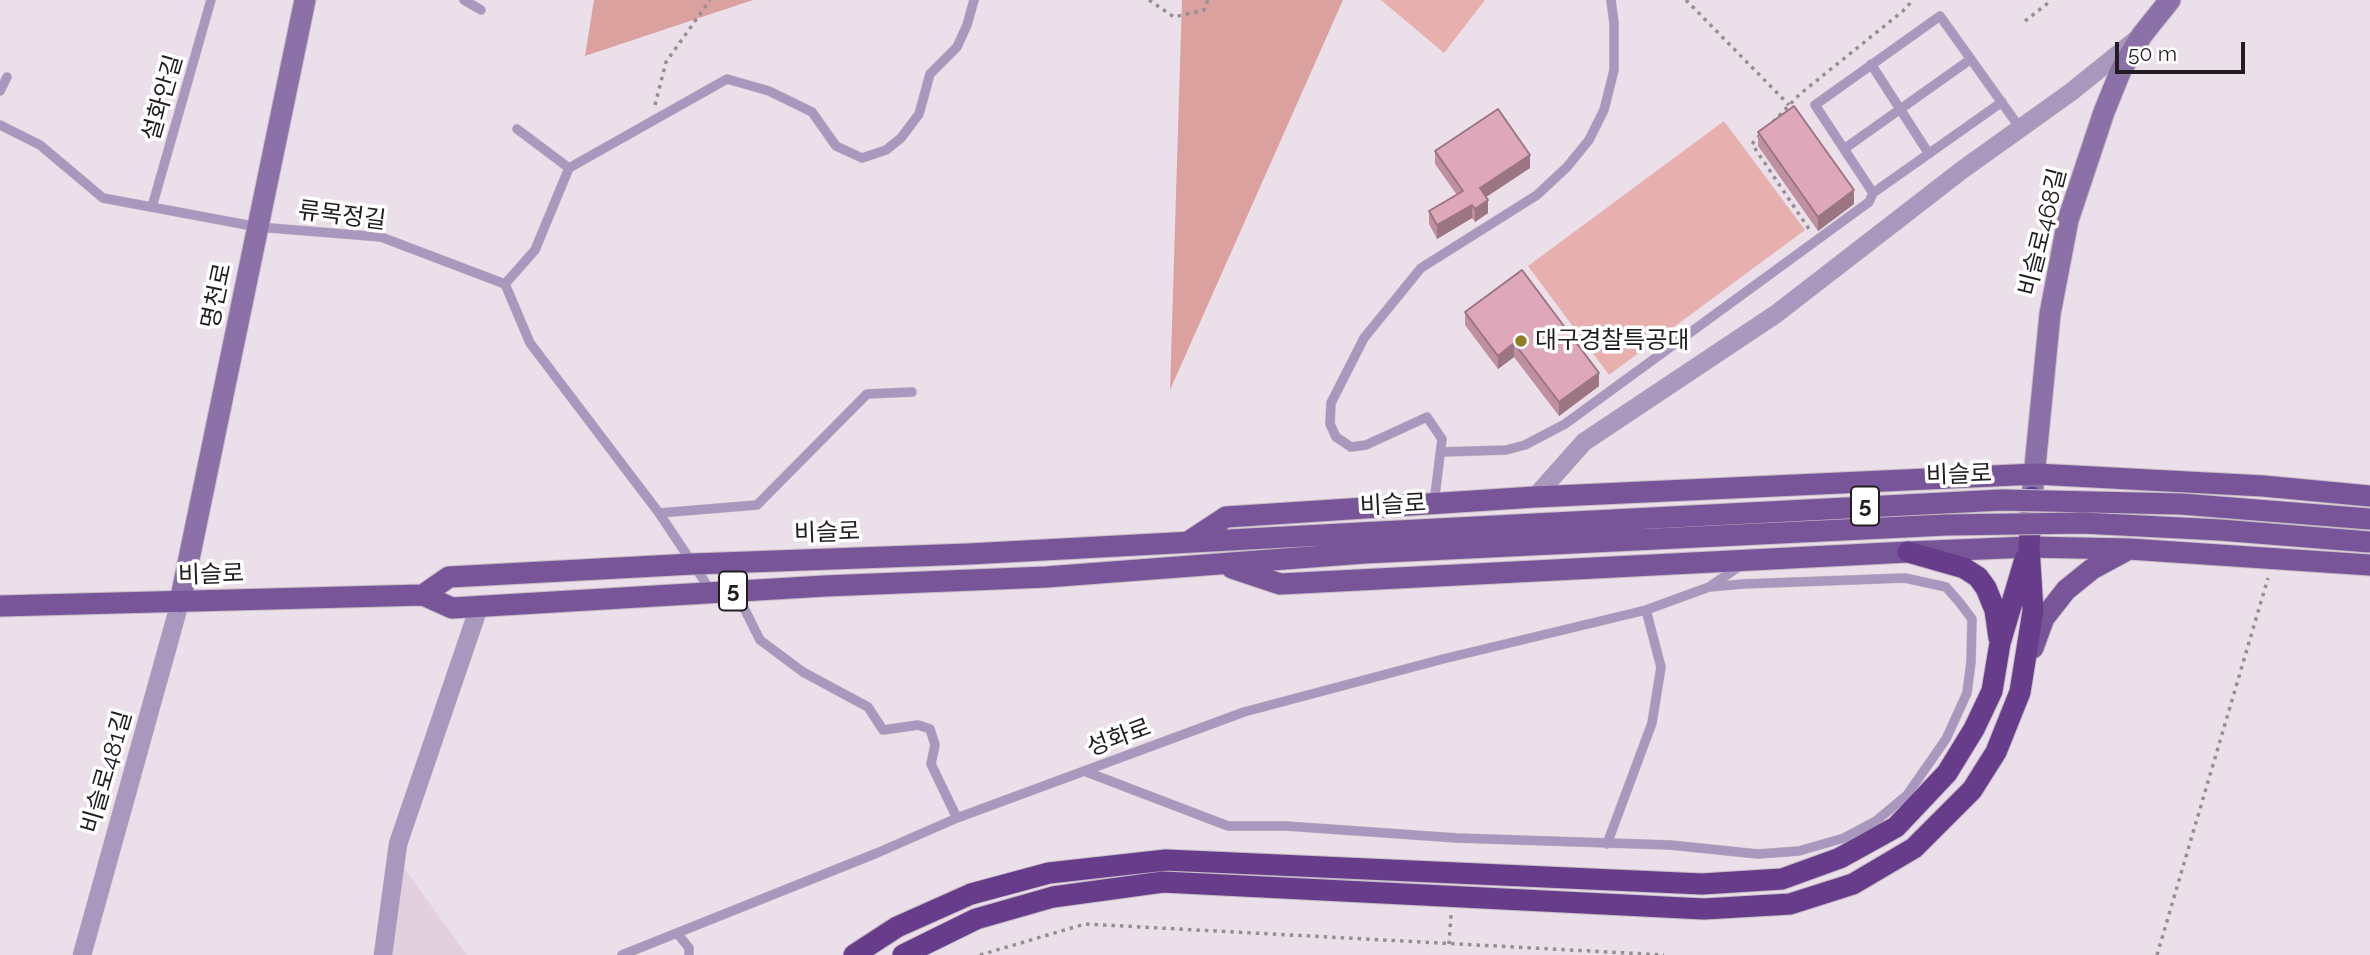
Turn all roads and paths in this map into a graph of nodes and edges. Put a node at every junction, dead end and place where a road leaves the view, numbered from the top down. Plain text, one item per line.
1 (211, 0) edge
2 (305, 0) edge
3 (464, 0) edge
4 (710, 0) edge
5 (974, 0) edge
6 (1149, 0) edge
7 (1208, 0) edge
8 (1611, 0) edge
9 (1686, 0) edge
10 (2047, 0) edge
11 (2170, 0) edge
12 (481, 10) dead end
13 (2025, 21) dead end
14 (2142, 35) junction
15 (1971, 59) junction
16 (1871, 64) junction
17 (8, 77) dead end
18 (0, 91) edge
19 (2002, 102) junction
20 (1789, 106) edge
21 (1900, 109) junction
22 (650, 122) junction
23 (0, 125) edge
24 (2020, 128) junction
25 (517, 129) dead end
26 (1844, 149) junction
27 (1929, 153) junction
28 (569, 168) junction
29 (1873, 193) junction
30 (152, 207) junction
31 (258, 227) junction
32 (505, 284) junction
33 (912, 392) dead end
34 (1441, 452) junction
35 (2036, 474) junction
36 (2370, 496) edge
37 (1535, 497) junction
38 (2032, 497) joint
39 (1434, 504) junction
40 (659, 513) junction
41 (2370, 519) edge
42 (1188, 542) junction
43 (2370, 542) edge
44 (1362, 543) junction
45 (2029, 547) junction
46 (2129, 549) junction
47 (1908, 552) junction
48 (2274, 558) junction
49 (1750, 559) junction
50 (692, 564) junction
51 (1220, 565) junction
52 (2370, 565) edge
53 (1709, 587) junction
54 (711, 592) junction
55 (423, 595) junction
56 (180, 602) junction
57 (0, 606) edge
58 (478, 607) junction
59 (1646, 610) junction
60 (2000, 643) junction
61 (2021, 680) junction
62 (1084, 771) junction
63 (957, 818) junction
64 (1607, 844) junction
65 (1451, 915) dead end
66 (677, 933) junction
67 (1449, 944) junction
68 (1576, 953) edge
69 (82, 955) edge
70 (383, 955) edge
71 (622, 955) edge
72 (689, 955) edge
73 (854, 955) edge
74 (903, 955) edge
75 (980, 955) edge
76 (1664, 955) edge
77 (2157, 955) edge

1 - 30 lane, 설화안길
2 - 31 street, 명천로
3 - 12 lane
4 - 22 path
5 - 22 lane
6 - 7 path
8 - 34 lane
9 - 20 path
10 - 13 path
11 - 14 street, 비슬로468길
14 - 24 street
14 - 35 street, 비슬로468길
15 - 16 lane
15 - 19 lane
15 - 21 lane
16 - 21 lane
16 - 26 lane
17 - 18 lane
19 - 24 lane
19 - 27 lane
21 - 26 lane
21 - 27 lane
22 - 28 lane
23 - 30 lane, 류목정길
24 - 37 street
25 - 28 lane
26 - 29 lane
27 - 29 lane
28 - 32 lane
29 - 34 lane
30 - 31 lane, 류목정길
31 - 32 lane, 류목정길
31 - 56 street, 명천로
32 - 40 lane
33 - 40 lane
34 - 39 lane
35 - 36 main road
35 - 37 main road
35 - 38 street, 비슬로468길
37 - 39 main road
38 - 45 highway
39 - 42 main road
40 - 50 lane
41 - 44 main road, 비슬로 / 5, bridge
42 - 44 main road, 비슬로 / 5
42 - 50 main road, 비슬로 / 5
43 - 44 main road, 비슬로 / 5, bridge
44 - 51 main road, 비슬로 / 5
45 - 46 main road
45 - 47 main road
45 - 60 highway
45 - 61 highway
46 - 48 main road
46 - 61 main road
47 - 49 main road
47 - 60 highway
48 - 52 main road
48 - 77 path
49 - 51 main road
49 - 53 lane
50 - 54 lane
50 - 55 main road, 비슬로 / 5
51 - 54 main road, 비슬로 / 5
53 - 59 lane, 성화로
53 - 64 lane
54 - 58 main road, 비슬로 / 5
54 - 63 lane
55 - 56 main road, 비슬로 / 5
55 - 58 main road, 비슬로 / 5
56 - 57 main road, 비슬로 / 5
56 - 69 street, 비슬로481길
58 - 70 street
59 - 62 lane, 성화로
59 - 64 lane
60 - 73 highway
61 - 74 highway
62 - 63 lane, 성화로
62 - 64 lane
63 - 66 lane, 성화로
65 - 67 path
66 - 71 lane, 성화로
66 - 72 lane
67 - 68 path
67 - 75 path
68 - 76 path

